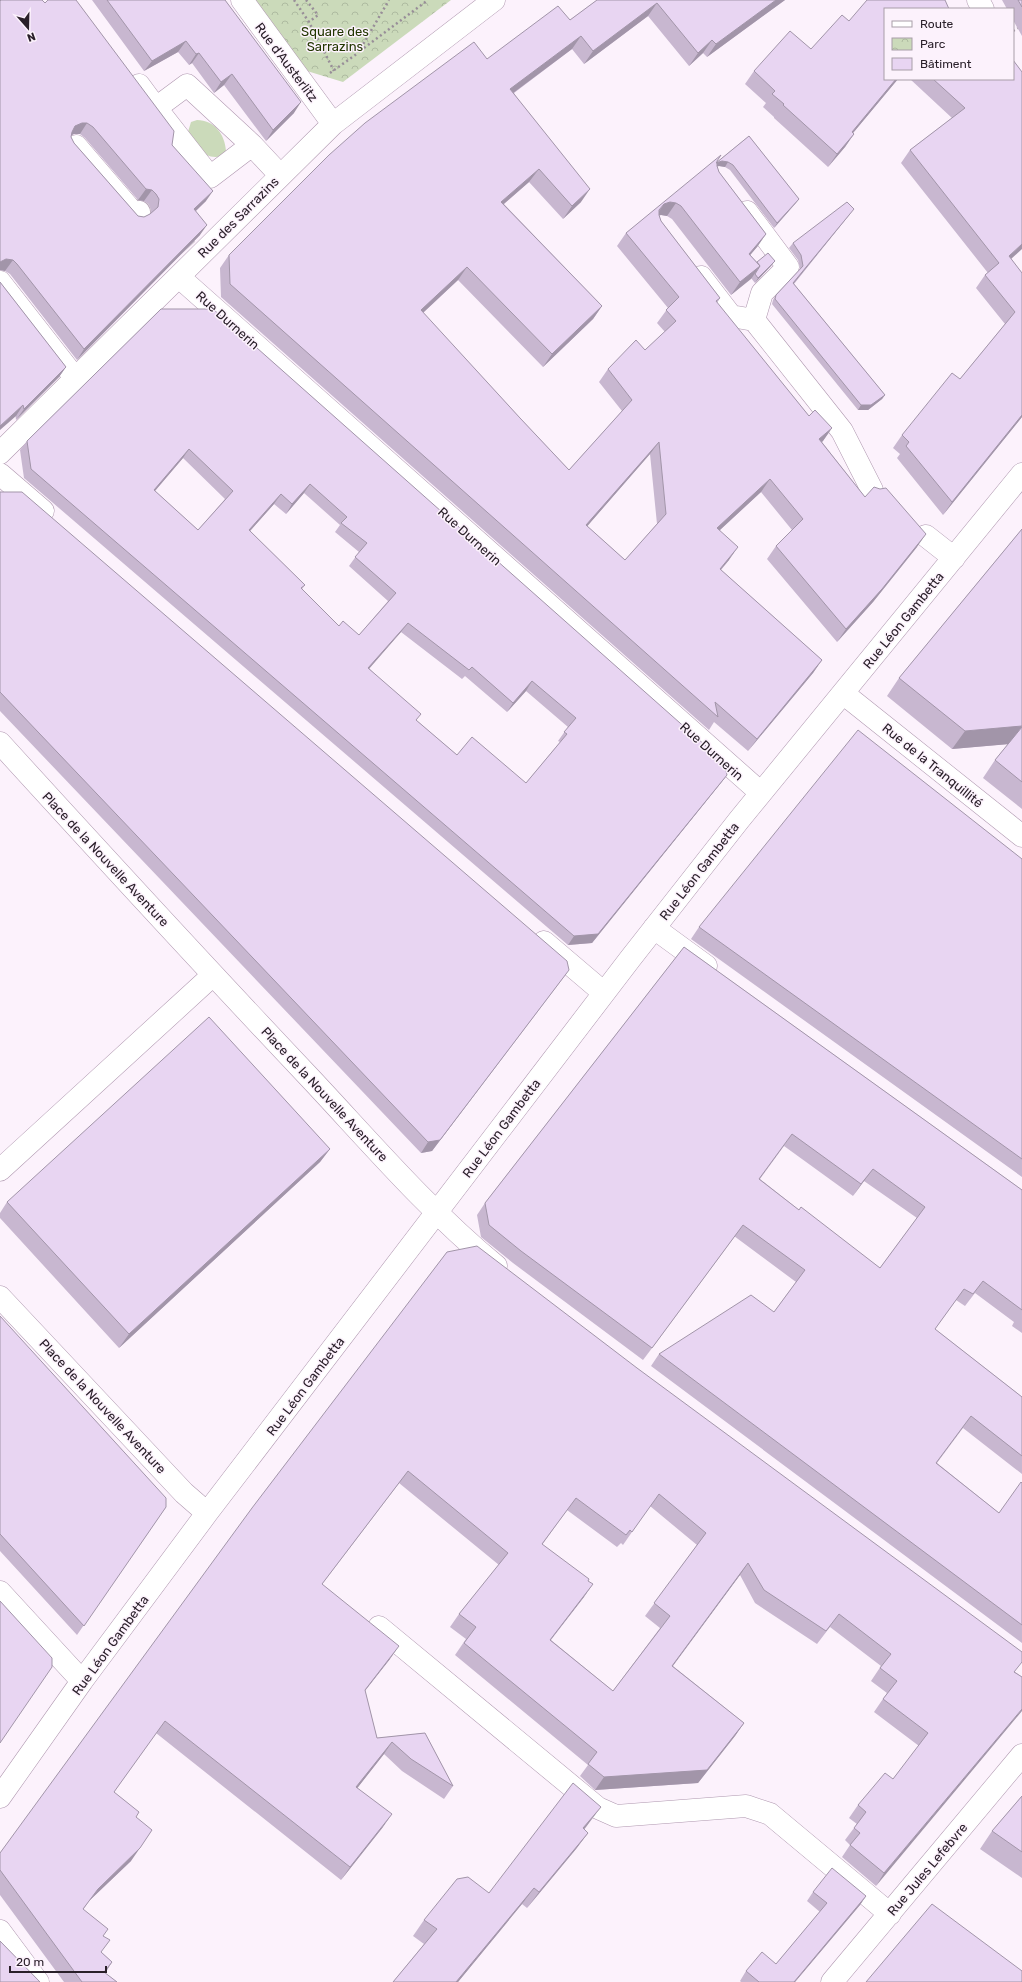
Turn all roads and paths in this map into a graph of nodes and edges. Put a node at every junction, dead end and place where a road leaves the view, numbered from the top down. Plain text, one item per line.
1 (242, 0) edge
2 (294, 0) edge
3 (306, 0) edge
4 (389, 0) edge
5 (428, 0) edge
6 (494, 0) edge
7 (309, 22) junction
8 (1018, 28) dead end
9 (1014, 30) edge
10 (358, 53) junction
11 (128, 70) edge
12 (334, 71) junction
13 (326, 77) dead end
14 (156, 108) junction
15 (333, 124) junction
16 (252, 145) junction
17 (76, 146) edge
18 (280, 175) junction
19 (735, 197) edge
20 (139, 212) tunnel mouth
21 (690, 263) edge
22 (180, 277) junction
23 (0, 282) edge
24 (754, 320) junction
25 (75, 378) junction
26 (0, 453) edge
27 (0, 474) edge
28 (1022, 474) edge
29 (872, 490) edge
30 (60, 526) edge
31 (926, 536) edge
32 (954, 558) junction
33 (844, 694) junction
34 (0, 744) edge
35 (761, 793) junction
36 (1022, 836) edge
37 (654, 928) junction
38 (532, 931) edge
39 (213, 975) junction
40 (723, 978) edge
41 (604, 993) junction
42 (0, 1170) edge
43 (437, 1213) junction
44 (512, 1277) edge
45 (0, 1297) edge
46 (207, 1513) junction
47 (0, 1592) edge
48 (379, 1626) dead end
49 (82, 1681) junction
50 (1022, 1755) edge
51 (0, 1798) edge
52 (890, 1914) junction
53 (0, 1931) edge
54 (38, 1982) edge
55 (832, 1982) edge

1 - 15 street, Rue d'Austerlitz
2 - 7 path
3 - 7 path
4 - 10 path
5 - 10 path
6 - 15 street, Rue des Sarrazins
7 - 12 path
8 - 9 path
10 - 12 path
11 - 14 street
12 - 13 path
14 - 16 street
14 - 16 street
15 - 18 street, Rue des Sarrazins
16 - 18 street
17 - 20 street
18 - 22 street, Rue des Sarrazins
19 - 24 street
21 - 24 street
22 - 25 street, Rue des Sarrazins
22 - 35 street, Rue Durnerin
23 - 25 street
24 - 29 street
25 - 26 street, Rue des Sarrazins
27 - 30 street
28 - 32 street, Rue Léon Gambetta
31 - 32 street
32 - 33 street, Rue Léon Gambetta
33 - 35 street, Rue Léon Gambetta
33 - 36 street, Rue de la Tranquillité
34 - 39 street, Place de la Nouvelle Aventure
35 - 37 street, Rue Léon Gambetta
37 - 40 street
37 - 41 street, Rue Léon Gambetta
38 - 41 street
39 - 42 street
39 - 43 street, Place de la Nouvelle Aventure
41 - 43 street, Rue Léon Gambetta
43 - 44 street, Place de la Nouvelle Aventure
43 - 46 street, Rue Léon Gambetta
45 - 46 street, Place de la Nouvelle Aventure
46 - 49 street, Rue Léon Gambetta
47 - 49 street
48 - 52 street
49 - 51 street, Rue Léon Gambetta
50 - 52 street, Rue Jules Lefebvre
52 - 55 street, Rue Jules Lefebvre
53 - 54 street

